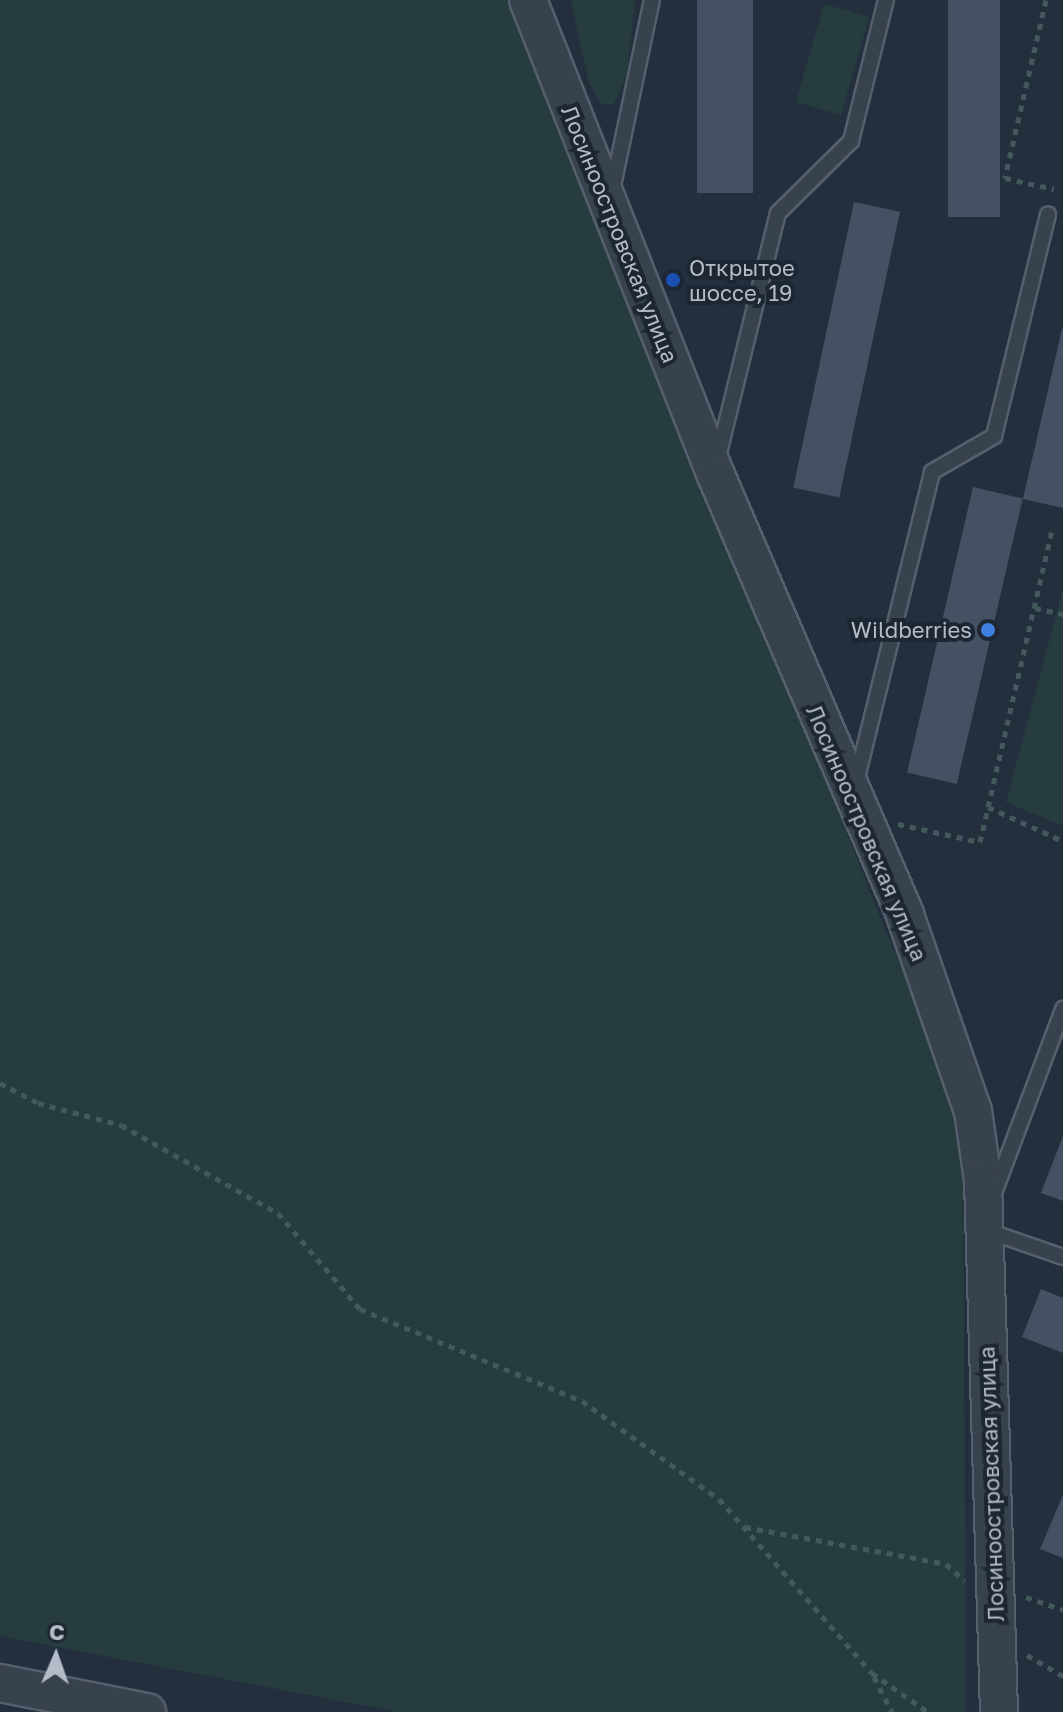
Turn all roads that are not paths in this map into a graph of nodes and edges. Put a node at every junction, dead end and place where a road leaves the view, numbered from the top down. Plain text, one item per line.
1 (528, 0) edge
2 (652, 0) edge
3 (886, 0) edge
4 (610, 202) junction
5 (1048, 214) dead end
6 (715, 473) junction
7 (858, 806) junction
8 (1063, 1009) edge
9 (981, 1228) junction
10 (1063, 1257) edge
11 (0, 1683) edge
12 (147, 1712) edge
13 (999, 1712) edge

1 - 4 street, Лосиноостровская улица
2 - 4 lane
3 - 6 lane
4 - 6 street, Лосиноостровская улица
5 - 7 lane
6 - 7 street, Лосиноостровская улица
7 - 9 street, Лосиноостровская улица
8 - 9 lane
9 - 10 lane
9 - 13 street, Лосиноостровская улица
11 - 12 street

